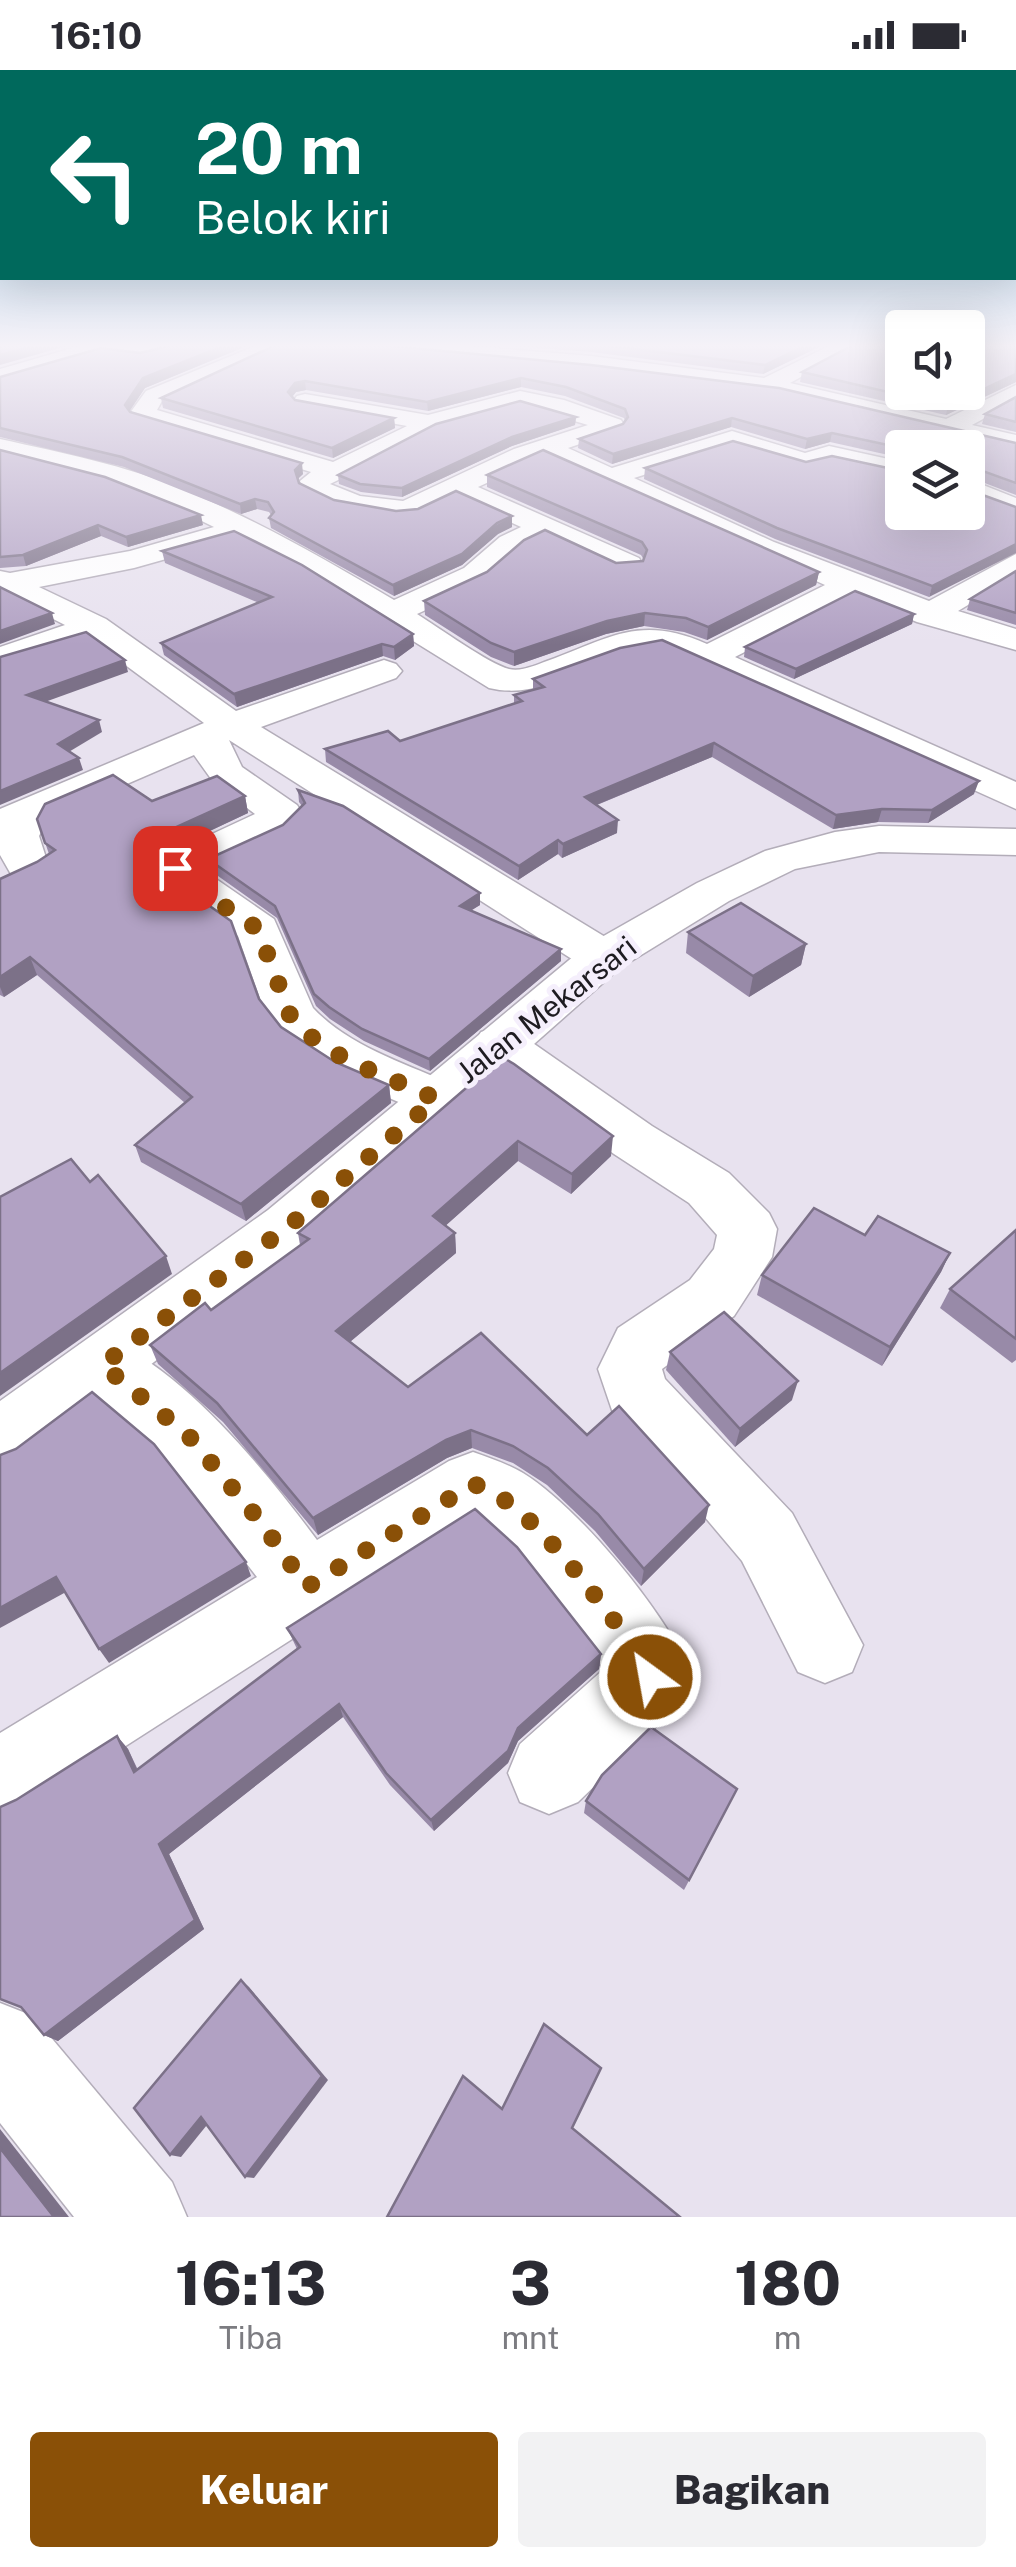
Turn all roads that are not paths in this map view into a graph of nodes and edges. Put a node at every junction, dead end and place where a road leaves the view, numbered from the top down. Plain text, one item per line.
1 (60, 445) edge
2 (244, 445) edge
3 (393, 445) edge
4 (557, 445) edge
5 (713, 445) edge
6 (753, 445) edge
7 (830, 445) edge
8 (0, 447) edge
9 (547, 449) junction
10 (829, 454) junction
11 (36, 456) junction
12 (885, 466) edge
13 (0, 472) edge
14 (612, 478) junction
15 (64, 483) edge
16 (335, 483) junction
17 (456, 486) junction
18 (174, 495) junction
19 (985, 495) edge
20 (304, 506) edge
21 (1016, 509) edge
22 (270, 518) edge
23 (545, 527) junction
24 (238, 528) junction
25 (724, 532) junction
26 (1016, 563) edge
27 (4, 581) edge
28 (850, 585) junction
29 (395, 612) junction
30 (929, 614) junction
31 (94, 626) junction
32 (1016, 640) edge
33 (709, 657) junction
34 (0, 658) edge
35 (384, 671) dead end
36 (223, 728) junction
37 (1016, 797) edge
38 (17, 816) edge
39 (1016, 842) edge
40 (27, 867) edge
41 (603, 957) junction
42 (499, 1044) junction
43 (436, 1099) junction
44 (102, 1365) junction
45 (0, 1440) edge
46 (307, 1587) junction
47 (825, 1645) dead end
48 (549, 1774) dead end
49 (0, 1779) edge
50 (0, 2049) edge
51 (138, 2217) edge

1 - 11 street
2 - 16 street
3 - 16 street
4 - 9 street
5 - 14 street
6 - 10 street
7 - 10 street
8 - 11 street
9 - 14 street
9 - 17 street
10 - 12 street
11 - 13 street
11 - 18 street
14 - 25 street
15 - 18 street
16 - 17 street
16 - 20 street
17 - 23 street
18 - 24 street
19 - 21 street
22 - 24 street
23 - 25 street
23 - 29 street
24 - 27 street
24 - 29 street
25 - 28 street
26 - 30 street
27 - 31 street
28 - 30 street
28 - 33 street
29 - 33 street
30 - 32 street
31 - 34 street
31 - 36 street
33 - 37 street
35 - 36 street
36 - 38 street
36 - 41 street
36 - 43 street
38 - 40 street
39 - 41 street, Jalan Mekarsari
41 - 42 street, Jalan Mekarsari
42 - 43 street, Jalan Mekarsari
42 - 47 street
43 - 44 street, Jalan Mekarsari
44 - 45 street, Jalan Mekarsari
44 - 46 street
46 - 48 street
46 - 49 street
50 - 51 street

